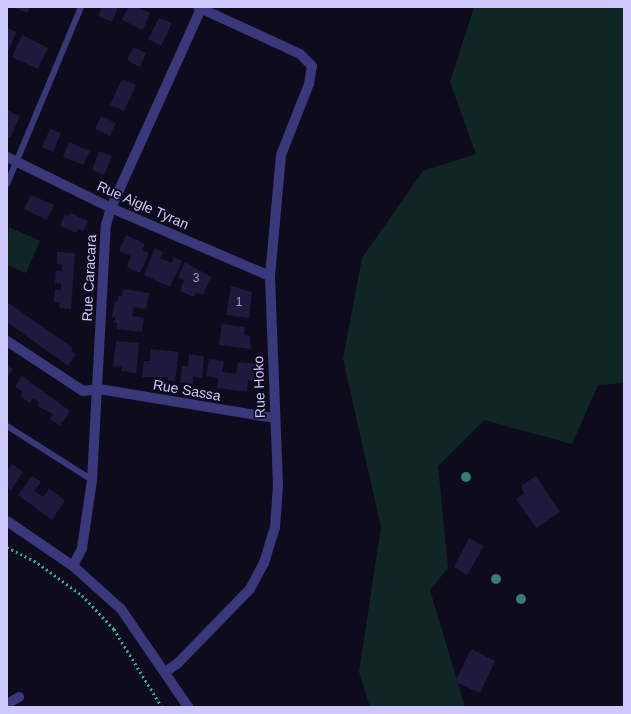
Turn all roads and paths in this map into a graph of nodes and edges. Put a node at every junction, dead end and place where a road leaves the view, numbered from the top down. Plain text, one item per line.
1 (81, 7) edge
2 (200, 8) edge
3 (12, 159) edge
4 (7, 184) edge
5 (111, 208) junction
6 (270, 276) junction
7 (7, 342) edge
8 (96, 389) junction
9 (274, 418) junction
10 (7, 426) edge
11 (92, 480) junction
12 (7, 521) edge
13 (7, 547) edge
14 (73, 566) junction
15 (165, 672) junction
16 (19, 697) dead end
17 (7, 704) edge
18 (162, 707) edge
19 (188, 707) edge

1 - 3 lane
2 - 5 street, Rue Caracara
2 - 6 street, Rue Hoko
3 - 4 lane
3 - 5 street, Rue Aigle Tyran
5 - 6 street, Rue Aigle Tyran
5 - 8 street, Rue Caracara
6 - 9 street, Rue Hoko
7 - 8 street, Rue Sassa
8 - 9 street, Rue Sassa
8 - 11 street, Rue Caracara
9 - 15 street, Rue Hoko
10 - 11 lane
11 - 14 street, Rue Caracara
12 - 14 street
13 - 18 path
14 - 15 street
15 - 19 street
16 - 17 street

